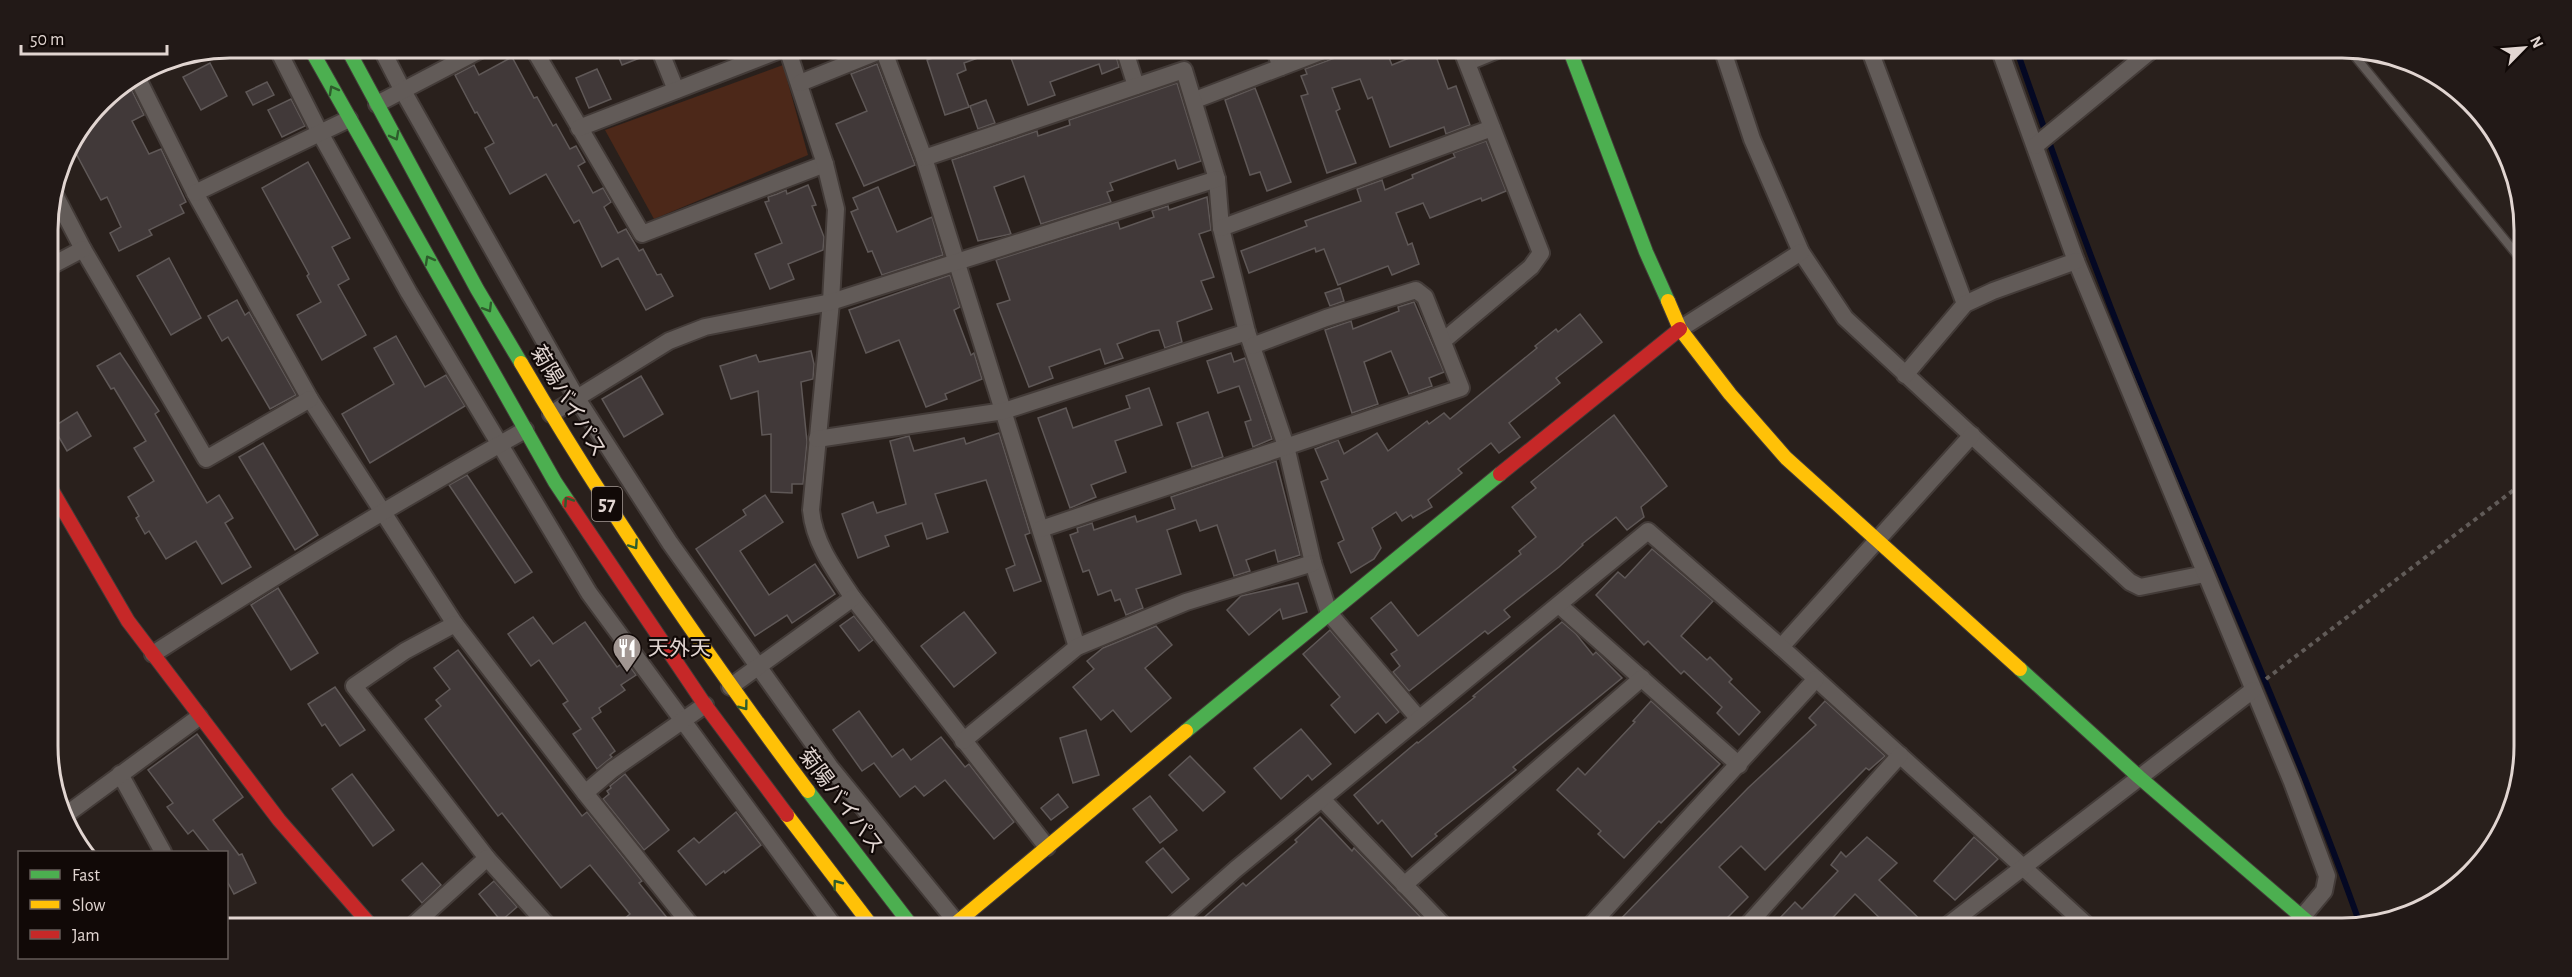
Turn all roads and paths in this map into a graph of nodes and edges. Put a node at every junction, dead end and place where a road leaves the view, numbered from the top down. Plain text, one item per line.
1 (282, 58) edge
2 (315, 58) edge
3 (352, 58) edge
4 (386, 58) edge
5 (465, 58) edge
6 (539, 58) edge
7 (663, 58) edge
8 (760, 58) edge
9 (790, 58) edge
10 (862, 58) edge
11 (888, 58) edge
12 (1127, 58) edge
13 (1278, 58) edge
14 (1305, 58) edge
15 (1465, 58) edge
16 (1573, 58) edge
17 (1725, 58) edge
18 (1873, 58) edge
19 (2003, 58) edge
20 (2142, 58) edge
21 (2358, 60) edge
22 (1281, 67) junction
23 (800, 83) junction
24 (141, 84) edge
25 (1136, 86) junction
26 (676, 90) junction
27 (403, 91) junction
28 (1195, 100) junction
29 (377, 104) junction
30 (349, 119) junction
31 (579, 128) junction
32 (1492, 128) junction
33 (320, 133) junction
34 (2035, 146) junction
35 (924, 158) junction
36 (825, 164) junction
37 (1217, 179) junction
38 (195, 193) junction
39 (60, 206) edge
40 (1221, 228) junction
41 (83, 249) junction
42 (2514, 251) edge
43 (1802, 252) junction
44 (2076, 261) junction
45 (59, 262) edge
46 (955, 262) junction
47 (831, 302) junction
48 (1965, 304) junction
49 (1680, 328) junction
50 (1250, 339) junction
51 (1443, 341) junction
52 (1905, 375) junction
53 (576, 397) junction
54 (310, 399) junction
55 (1004, 411) junction
56 (551, 414) junction
57 (525, 430) junction
58 (1972, 435) junction
59 (817, 439) junction
60 (498, 445) junction
61 (1286, 446) junction
62 (2514, 490) edge
63 (58, 502) edge
64 (382, 512) junction
65 (1041, 529) junction
66 (1878, 539) junction
67 (1313, 563) junction
68 (2205, 574) junction
69 (853, 598) junction
70 (1559, 605) junction
71 (1329, 613) junction
72 (455, 624) junction
73 (1077, 647) junction
74 (1781, 647) junction
75 (153, 654) junction
76 (759, 668) junction
77 (1642, 678) junction
78 (1816, 679) junction
79 (730, 687) junction
80 (2253, 690) junction
81 (705, 705) junction
82 (199, 717) junction
83 (1419, 719) junction
84 (682, 721) junction
85 (963, 741) junction
86 (1900, 755) junction
87 (1739, 765) junction
88 (120, 774) junction
89 (2139, 777) junction
90 (585, 793) junction
91 (1322, 799) junction
92 (71, 811) edge
93 (1047, 847) junction
94 (162, 851) edge
95 (487, 858) junction
96 (2024, 866) junction
97 (1404, 885) junction
98 (2303, 916) joint
99 (364, 918) edge
100 (421, 918) edge
101 (541, 918) edge
102 (685, 918) edge
103 (828, 918) edge
104 (865, 918) edge
105 (905, 918) edge
106 (949, 918) edge
107 (966, 918) edge
108 (1180, 918) edge
109 (1436, 918) edge
110 (1597, 918) edge
111 (1754, 918) edge
112 (1961, 918) edge
113 (2079, 918) edge

1 - 33 street
30 -> 2 main road, 57
3 - 29 main road, 菊陽バイパス / 57
4 - 27 street
5 - 27 street
6 - 31 street
7 - 26 street
8 - 26 street
9 - 23 street
10 - 23 street
11 - 35 street
12 - 25 street
13 - 22 street
14 - 22 street
15 - 32 street
16 - 49 main road
17 - 43 street
18 - 48 street
19 - 34 street
20 - 34 street
21 - 42 lane
22 - 28 street
23 - 36 street
24 - 38 street
25 - 28 street
25 - 35 street
26 - 31 street
27 - 29 street
27 - 53 street
28 - 37 street
29 -> 56 main road, 菊陽バイパス / 57
30 - 33 street
57 -> 30 main road, 57
31 - 36 street
32 - 40 street
32 - 51 street
33 - 38 street
33 - 60 street
34 - 44 street
35 - 46 street
36 - 47 street
37 - 40 street
37 - 46 street
38 - 54 street
39 - 41 street
40 - 50 street
41 - 45 street
41 - 54 street
43 - 49 street
43 - 52 street
44 - 48 street
44 - 68 street
46 - 47 street
46 - 55 street
47 - 53 street
47 - 59 street
48 - 52 street
49 - 66 main road
49 - 71 main road
50 - 51 street
50 - 55 street
50 - 61 street
51 - 61 street
52 - 58 street
53 - 56 street
53 - 76 street
54 - 64 street
55 - 59 street
55 - 65 street
56 -> 79 main road, 菊陽バイパス / 57
57 - 60 street
81 -> 57 main road, 57
58 - 66 street
58 - 68 street
59 - 69 street
60 - 64 street
60 - 84 street
61 - 65 street
61 - 67 street
62 - 80 path
63 - 75 main road
64 - 72 street
64 - 75 street
65 - 73 street
66 - 74 street
66 - 89 main road
67 - 71 street
67 - 73 street
68 - 80 street
69 - 76 street
69 - 85 street
70 - 74 street
70 - 77 street
70 - 83 street
71 - 83 street
71 - 93 main road
72 - 90 street
72 - 95 street
73 - 85 street
74 - 78 street
75 - 82 main road
76 - 79 street
76 - 106 street
77 - 87 street
77 - 97 street
78 - 86 street
78 - 87 street
79 -> 105 main road, 菊陽バイパス / 57
80 - 89 street
80 - 98 street
81 - 84 street
104 -> 81 main road, 57
82 - 88 street
82 - 99 main road
83 - 91 street
84 - 90 street
84 - 103 street
85 - 93 street
86 - 96 street
86 - 111 street
87 - 110 street
88 - 92 street
88 - 94 street
89 - 96 street
89 - 98 main road
90 - 102 street
91 - 97 street
91 - 108 street
93 - 107 main road
95 - 100 street
95 - 101 street
96 - 112 street
96 - 113 street
97 - 109 street

